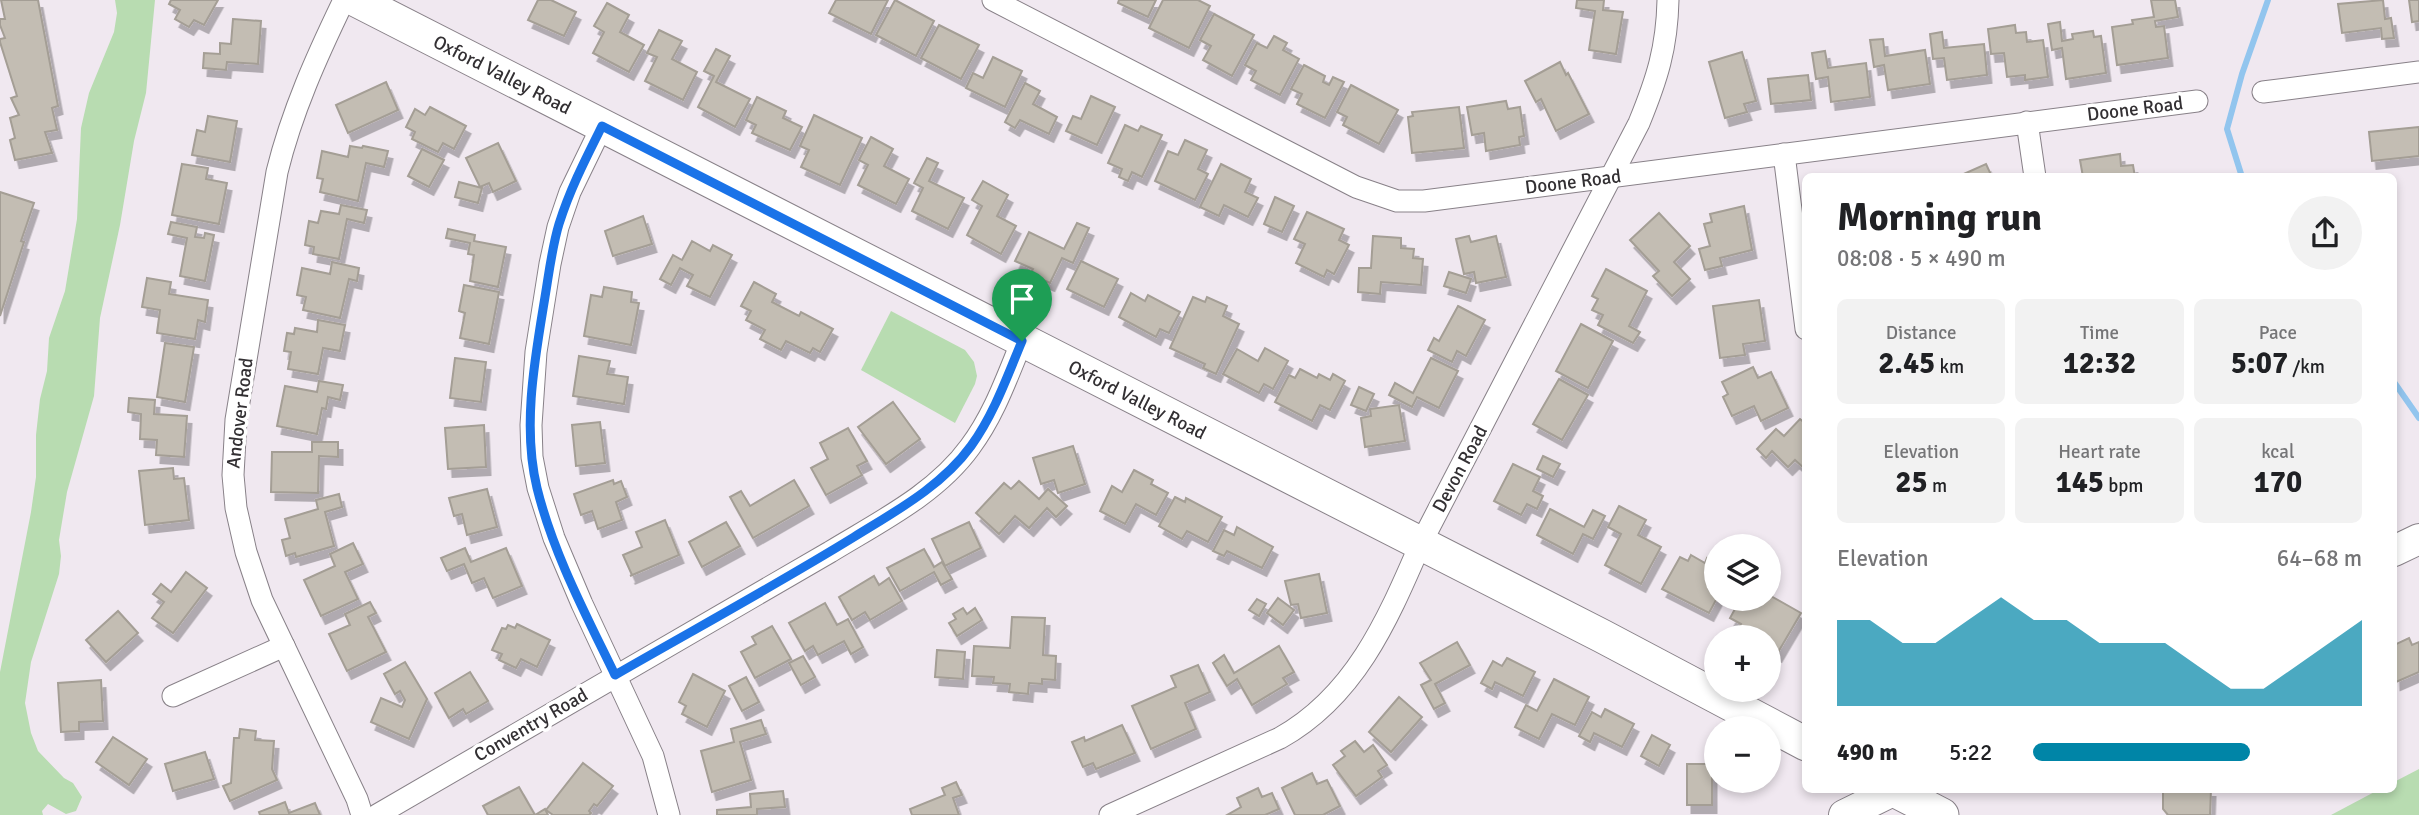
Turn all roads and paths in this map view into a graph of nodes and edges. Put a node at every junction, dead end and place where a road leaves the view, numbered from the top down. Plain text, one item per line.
1 (344, 0) edge
2 (356, 0) edge
3 (993, 0) edge
4 (1668, 0) edge
5 (2419, 72) edge
6 (2263, 92) dead end
7 (2197, 101) dead end
8 (2027, 122) junction
9 (602, 126) junction
10 (1784, 154) junction
11 (2034, 173) edge
12 (1611, 177) junction
13 (1802, 297) edge
14 (1022, 341) junction
15 (2419, 539) edge
16 (1420, 545) junction
17 (2397, 550) edge
18 (284, 646) junction
19 (615, 675) junction
20 (173, 696) dead end
21 (1802, 742) edge
22 (1888, 793) edge
23 (1900, 793) edge
24 (362, 815) edge
25 (377, 815) edge
26 (669, 815) edge
27 (1110, 815) edge
28 (1844, 815) edge
29 (1942, 815) edge

1 - 18 street, Andover Road
2 - 9 main road, Oxford Valley Road
3 - 12 street, Doone Road
4 - 12 street, Devon Road
5 - 6 street
7 - 8 street, Doone Road
8 - 10 street, Doone Road
8 - 11 street
9 - 14 main road, Oxford Valley Road
9 - 19 street
10 - 12 street, Doone Road
10 - 13 street
12 - 16 street, Devon Road
14 - 16 main road, Oxford Valley Road
14 - 19 street, Conventry Road
15 - 17 main road
16 - 21 main road, Oxford Valley Road
16 - 27 street, Devon Road
18 - 20 street
18 - 24 street, Andover Road
19 - 25 street, Conventry Road
19 - 26 street
22 - 28 main road
23 - 29 main road

